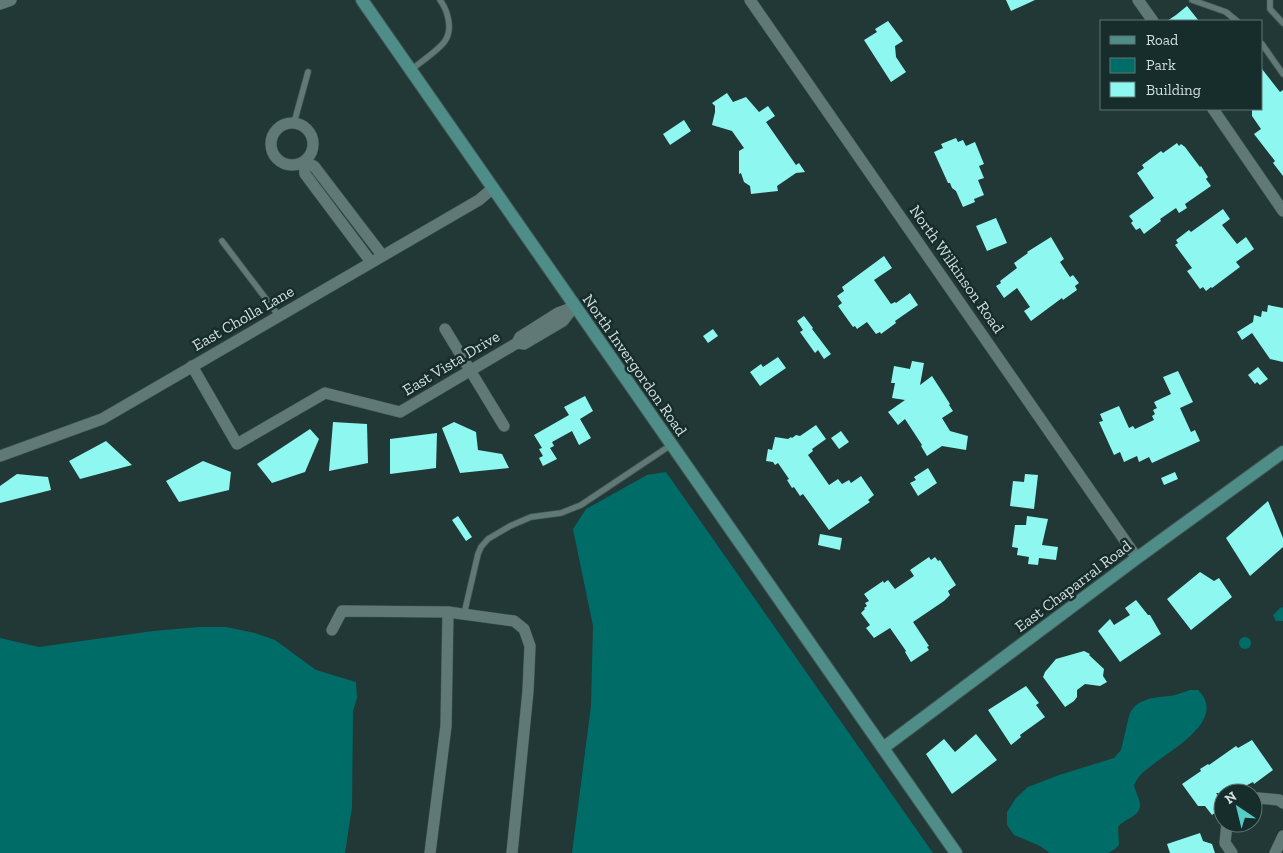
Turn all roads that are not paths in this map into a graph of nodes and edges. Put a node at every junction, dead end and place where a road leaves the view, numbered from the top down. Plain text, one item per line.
1 (11, 0) edge
2 (362, 0) edge
3 (440, 0) edge
4 (750, 0) edge
5 (1138, 0) edge
6 (1192, 0) edge
7 (1270, 0) edge
8 (0, 4) edge
9 (1152, 20) edge
10 (1236, 20) edge
11 (1283, 23) edge
12 (1263, 45) edge
13 (411, 70) junction
14 (308, 72) dead end
15 (1283, 74) edge
16 (1214, 110) edge
17 (294, 123) junction
18 (304, 162) junction
19 (493, 188) junction
20 (1282, 209) edge
21 (222, 241) dead end
22 (382, 255) junction
23 (371, 262) junction
24 (574, 307) junction
25 (279, 316) junction
26 (444, 329) dead end
27 (192, 366) junction
28 (470, 371) junction
29 (504, 426) dead end
30 (671, 445) junction
31 (1283, 452) edge
32 (0, 456) edge
33 (1137, 558) junction
34 (448, 612) junction
35 (464, 614) junction
36 (332, 630) dead end
37 (883, 748) junction
38 (1263, 798) edge
39 (1283, 803) edge
40 (1226, 833) edge
41 (1283, 836) edge
42 (430, 853) edge
43 (512, 853) edge
44 (956, 853) edge
45 (1232, 853) edge
46 (1274, 853) edge

1 - 8 street
2 - 13 street, North Invergordon Road
3 - 13 lane
4 - 33 street, North Wilkinson Road
5 - 9 street
6 - 10 lane
7 - 11 lane
12 - 15 lane
13 - 19 street, North Invergordon Road
14 - 17 lane
16 - 20 street
17 - 18 street
17 - 18 street
18 - 22 street
18 - 23 street
19 - 22 street, East Cholla Lane
19 - 24 street, North Invergordon Road
21 - 25 lane
22 - 23 street, East Cholla Lane
23 - 25 street, East Cholla Lane
24 - 28 street, East Vista Drive
24 - 30 street, North Invergordon Road
25 - 27 street, East Cholla Lane
26 - 28 street
27 - 28 street, East Vista Drive
27 - 32 street, East Cholla Lane
28 - 29 street
30 - 35 lane
30 - 37 street, North Invergordon Road
31 - 33 street, East Chaparral Road
33 - 37 street, East Chaparral Road
34 - 35 street
34 - 36 street
34 - 42 street
35 - 43 street
37 - 44 street, North Invergordon Road
38 - 39 street
40 - 45 street
41 - 46 street

